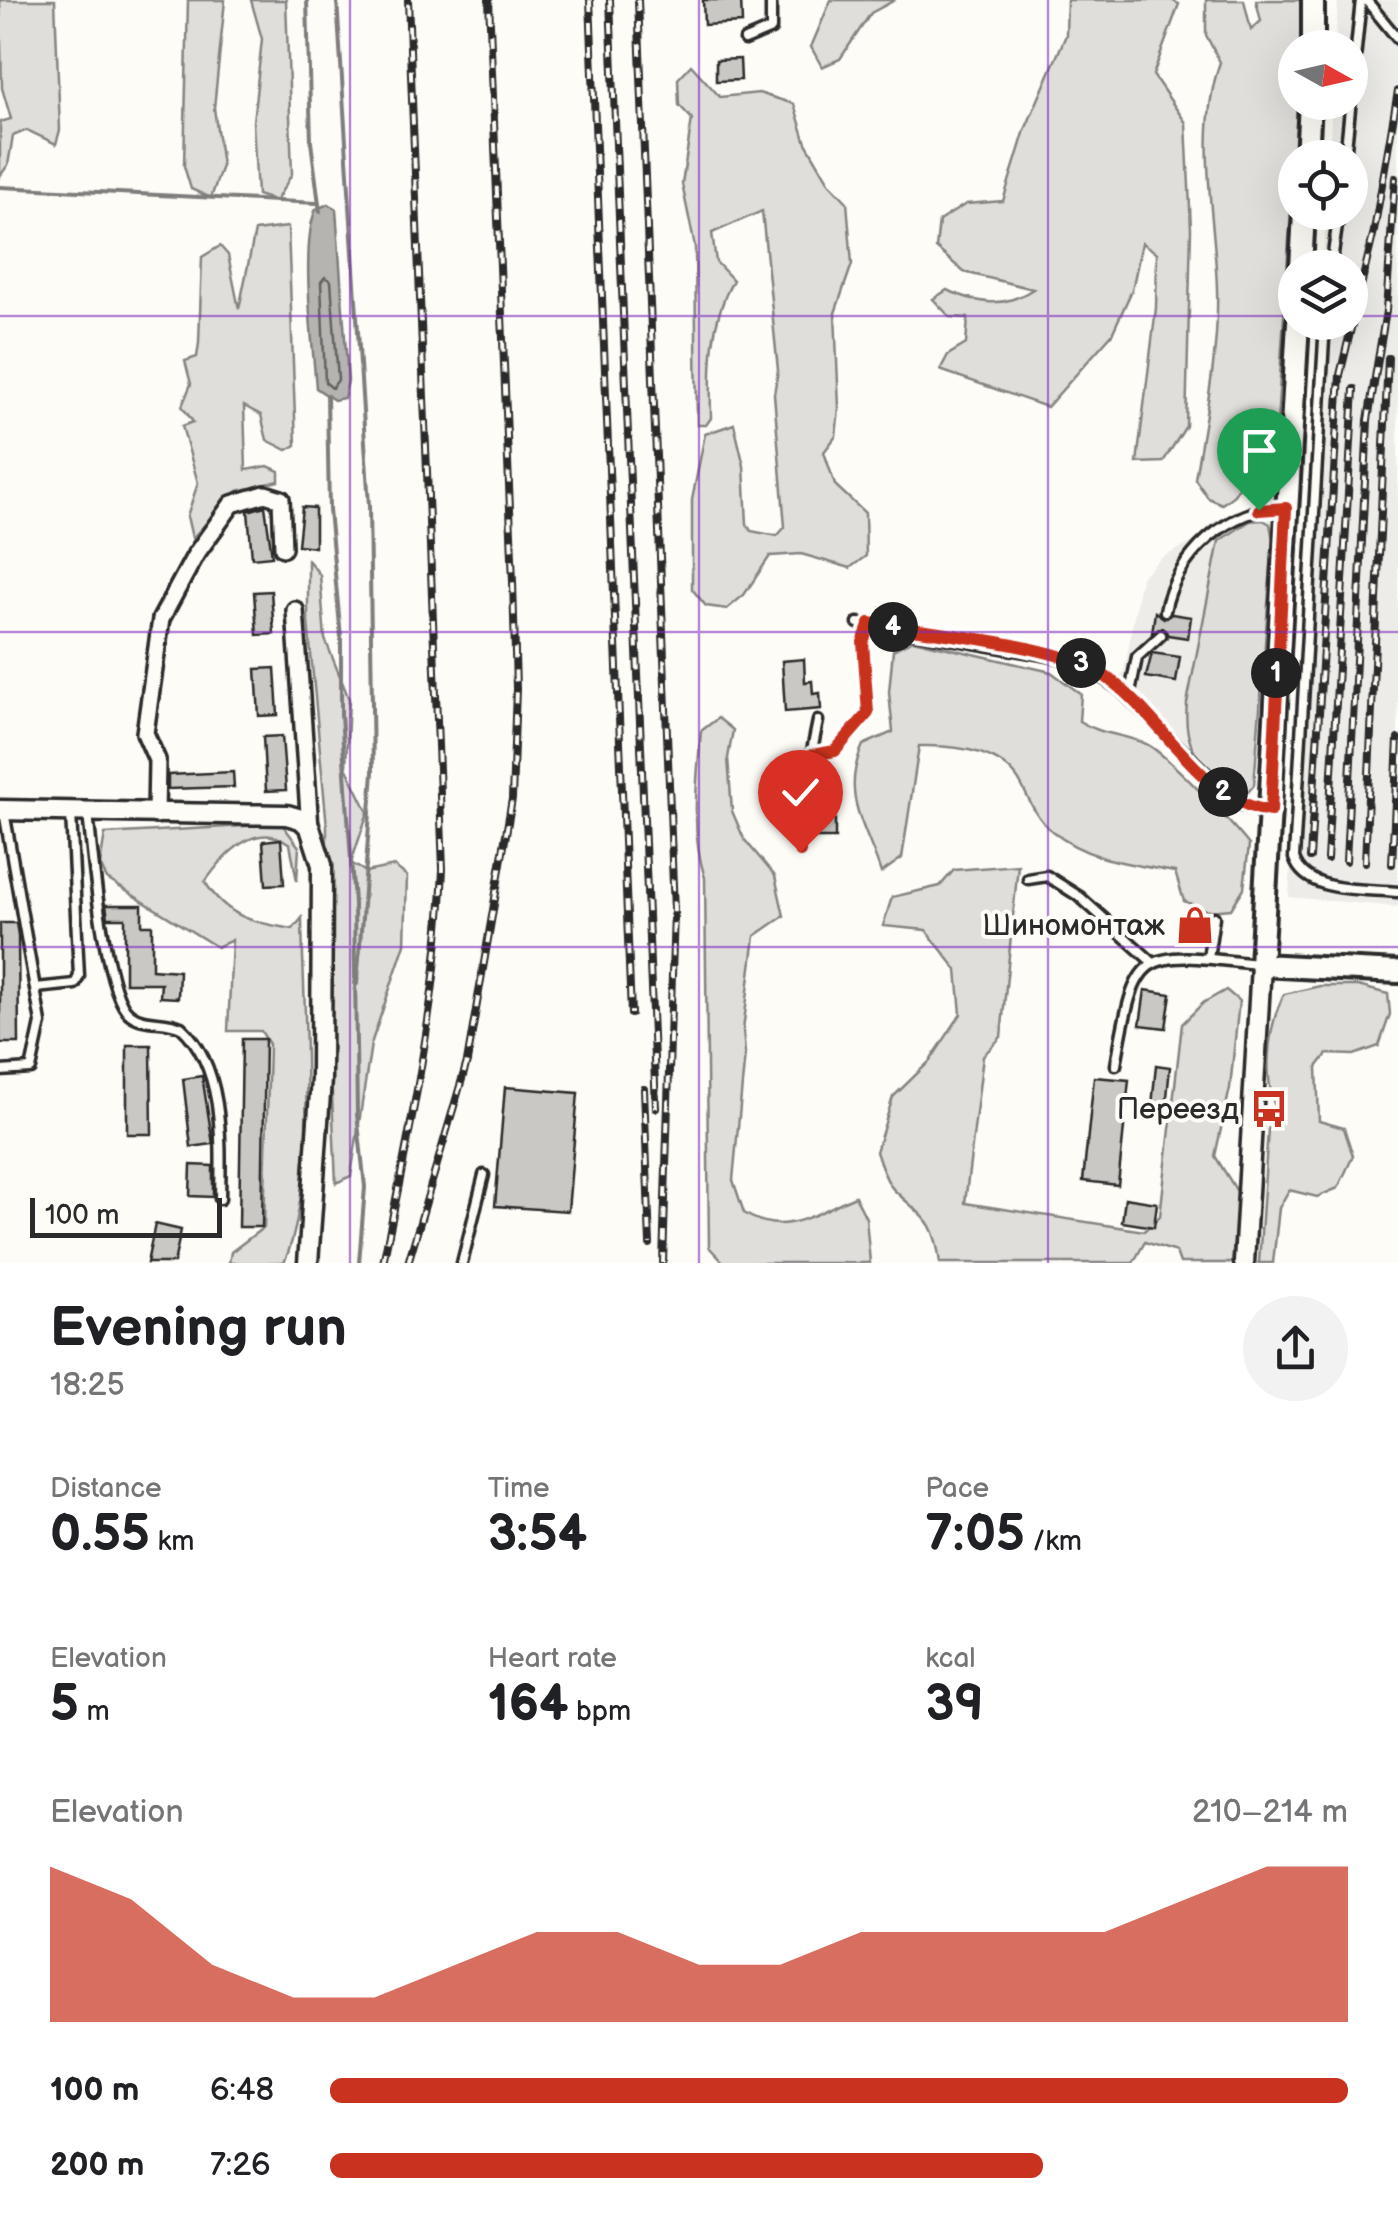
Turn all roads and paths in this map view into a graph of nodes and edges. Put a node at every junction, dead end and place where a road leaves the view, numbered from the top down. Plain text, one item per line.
1 (771, 0) edge
2 (1313, 0) edge
3 (1363, 0) edge
4 (1312, 30) edge
5 (1398, 38) edge
6 (745, 40) dead end
7 (1347, 140) edge
8 (1297, 340) edge
9 (1325, 340) edge
10 (1286, 508) junction
11 (284, 548) dead end
12 (296, 610) dead end
13 (1164, 611) dead end
14 (858, 623) dead end
15 (870, 623) junction
16 (1160, 635) dead end
17 (1128, 698) junction
18 (818, 721) dead end
19 (812, 755) junction
20 (2, 810) edge
21 (1271, 811) junction
22 (79, 813) junction
23 (156, 815) junction
24 (310, 828) junction
25 (800, 852) dead end
26 (1028, 879) dead end
27 (1398, 892) edge
28 (1214, 917) dead end
29 (1208, 958) junction
30 (1151, 961) junction
31 (1261, 965) junction
32 (1398, 972) edge
33 (36, 988) junction
34 (1116, 1066) dead end
35 (0, 1070) edge
36 (484, 1175) dead end
37 (220, 1199) dead end
38 (308, 1263) edge
39 (462, 1263) edge
40 (1244, 1263) edge

1 - 6 lane
2 - 4 main road
3 - 5 lane
3 - 7 lane
8 - 10 main road
9 - 27 lane
10 - 13 lane
10 - 21 main road
11 - 23 street
12 - 24 street
14 - 15 lane
15 - 17 lane
15 - 19 lane
16 - 17 lane
17 - 21 lane
18 - 19 lane
19 - 25 lane
20 - 22 street
20 - 33 lane
21 - 31 main road
22 - 23 street
22 - 33 lane
22 - 37 lane
23 - 24 street
24 - 38 street
26 - 30 lane
28 - 29 lane
29 - 30 lane
29 - 31 lane
30 - 34 lane
31 - 32 main road
31 - 40 street
33 - 35 lane
36 - 39 lane

